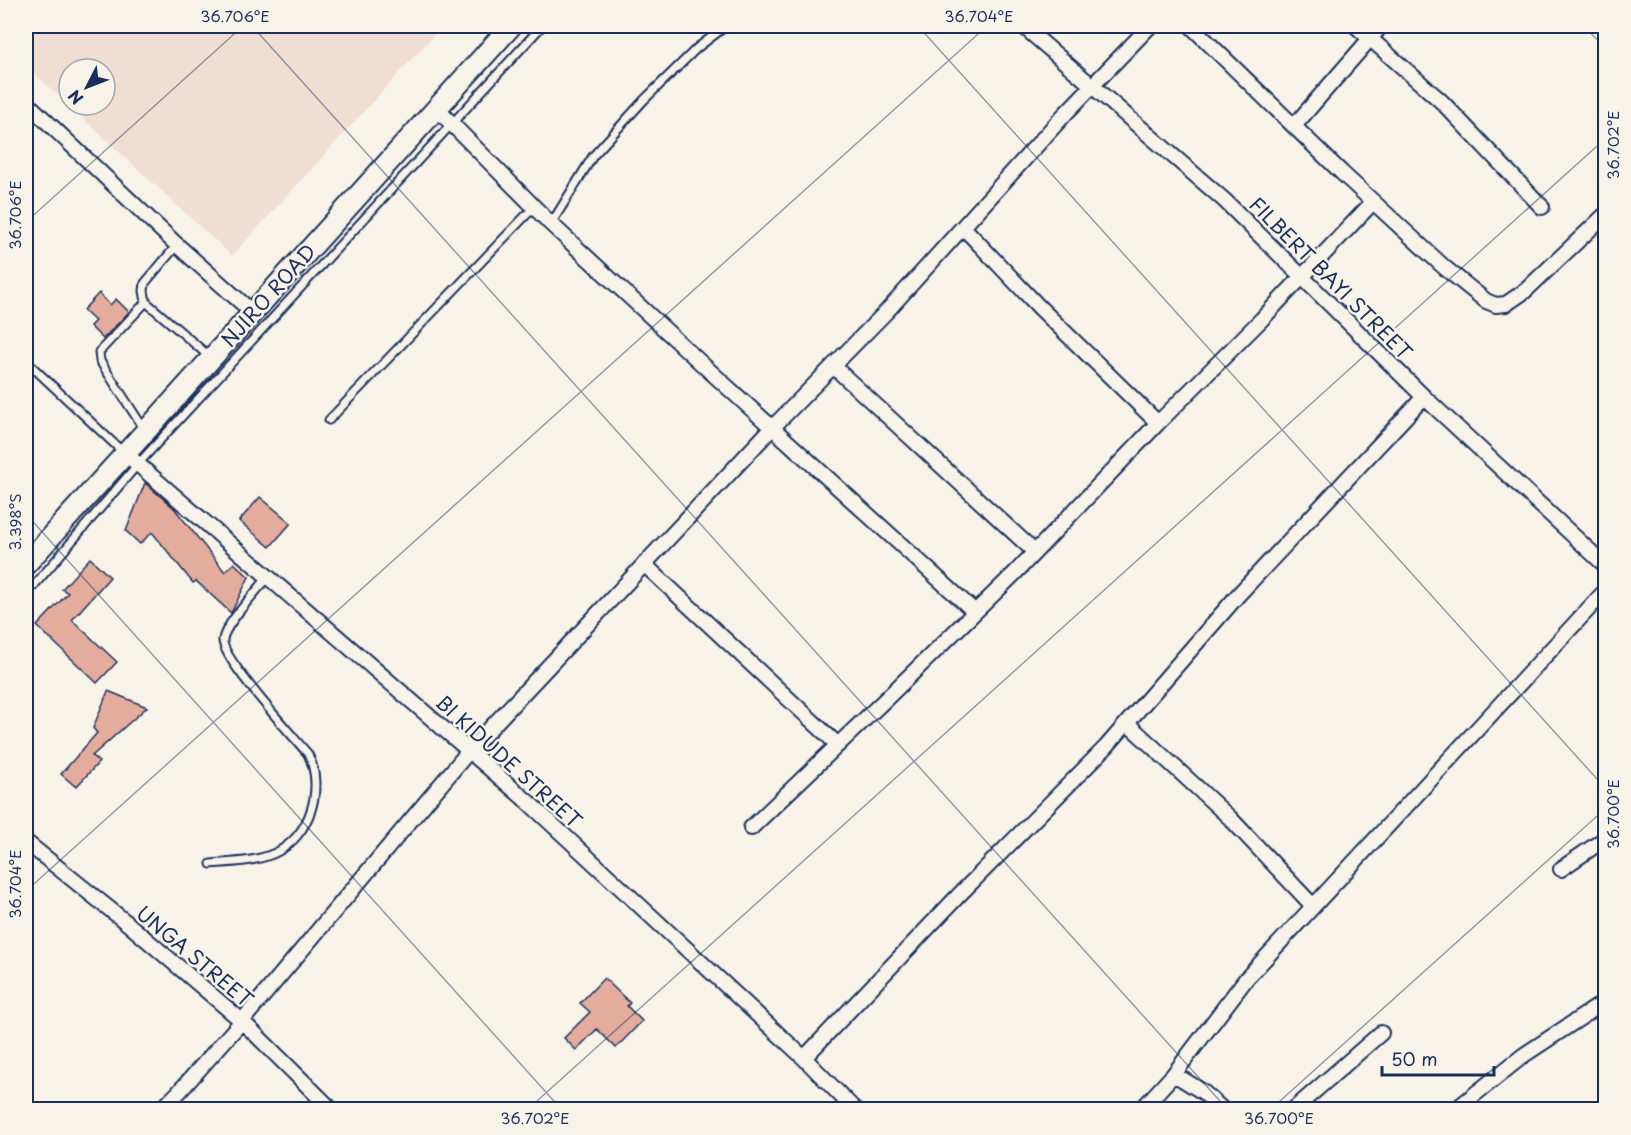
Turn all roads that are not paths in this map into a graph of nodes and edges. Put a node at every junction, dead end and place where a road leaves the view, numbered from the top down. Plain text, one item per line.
1 (511, 26) edge
2 (542, 26) edge
3 (726, 26) edge
4 (1023, 26) edge
5 (1150, 26) edge
6 (1191, 26) edge
7 (1356, 26) edge
8 (1381, 26) edge
9 (1370, 38) junction
10 (1092, 85) junction
11 (26, 102) edge
12 (444, 115) junction
13 (1294, 126) junction
14 (1373, 202) junction
15 (534, 207) junction
16 (1542, 207) dead end
17 (1605, 214) edge
18 (551, 224) junction
19 (963, 227) junction
20 (177, 245) junction
21 (1302, 276) junction
22 (146, 302) junction
23 (252, 312) junction
24 (211, 358) junction
25 (26, 361) edge
26 (833, 366) junction
27 (1424, 397) junction
28 (329, 420) dead end
29 (1158, 423) junction
30 (772, 428) junction
31 (146, 431) junction
32 (132, 459) junction
33 (1035, 552) junction
34 (26, 564) edge
35 (644, 564) junction
36 (1605, 566) edge
37 (268, 577) junction
38 (1605, 590) edge
39 (26, 595) edge
40 (975, 612) junction
41 (1128, 724) junction
42 (838, 745) junction
43 (469, 751) junction
44 (751, 828) dead end
45 (1605, 838) edge
46 (26, 842) edge
47 (210, 864) dead end
48 (1561, 869) dead end
49 (1313, 906) junction
50 (1605, 1001) edge
51 (242, 1021) junction
52 (1381, 1033) dead end
53 (804, 1058) junction
54 (1174, 1074) junction
55 (160, 1110) edge
56 (332, 1110) edge
57 (855, 1110) edge
58 (1141, 1110) edge
59 (1222, 1110) edge
60 (1293, 1110) edge
61 (1455, 1110) edge

1 - 12 street, NJIRO ROAD
2 - 12 lane
3 - 18 lane
4 - 10 street, FILBERT BAYI STREET
5 - 10 street
6 - 13 street
7 - 9 street
8 - 9 street
9 - 13 street
9 - 16 street
10 - 19 street
10 - 21 street, FILBERT BAYI STREET
11 - 20 street
12 - 15 street
12 - 23 street, NJIRO ROAD
12 - 32 lane
13 - 14 street
14 - 17 street
14 - 21 street
15 - 18 street
15 - 28 lane
18 - 30 street
19 - 26 street
19 - 29 street
20 - 22 lane
20 - 23 street
21 - 27 street, FILBERT BAYI STREET
21 - 29 street
22 - 24 lane
22 - 31 lane
23 - 24 street, NJIRO ROAD
24 - 31 street, NJIRO ROAD
25 - 32 lane
26 - 30 street
26 - 33 street
27 - 36 street, FILBERT BAYI STREET
27 - 41 street
29 - 33 street
30 - 35 street
30 - 40 street
31 - 32 street, NJIRO ROAD
32 - 34 street, NJIRO ROAD
32 - 37 street, BI KIDUDE STREET
32 - 39 lane
33 - 40 street
35 - 42 street
35 - 43 street
37 - 43 street, BI KIDUDE STREET
37 - 47 lane
38 - 49 street
40 - 42 street
41 - 49 street
41 - 53 street
42 - 44 street
43 - 51 street
43 - 53 street, BI KIDUDE STREET
45 - 48 street
46 - 51 street, UNGA STREET
49 - 54 street
50 - 61 street
51 - 55 street
51 - 56 street, UNGA STREET
52 - 60 street
53 - 57 street, BI KIDUDE STREET
54 - 58 street
54 - 59 street

